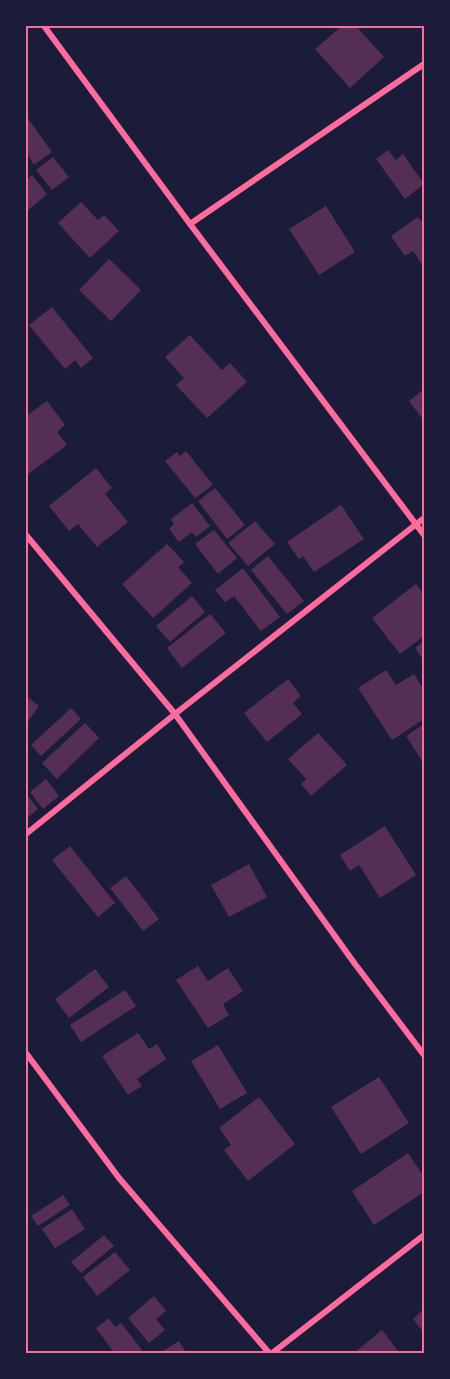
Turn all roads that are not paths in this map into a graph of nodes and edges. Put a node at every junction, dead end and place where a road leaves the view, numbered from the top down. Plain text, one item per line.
1 (44, 26) edge
2 (424, 64) edge
3 (190, 224) junction
4 (424, 518) edge
5 (416, 524) junction
6 (26, 535) edge
7 (424, 535) edge
8 (175, 714) junction
9 (26, 834) edge
10 (26, 1053) edge
11 (424, 1055) edge
12 (424, 1235) edge
13 (270, 1353) edge

1 - 3 street
2 - 3 street
3 - 5 street
4 - 5 street
5 - 7 street
5 - 8 street
6 - 8 street
8 - 9 street
8 - 11 street
10 - 13 street
12 - 13 street

